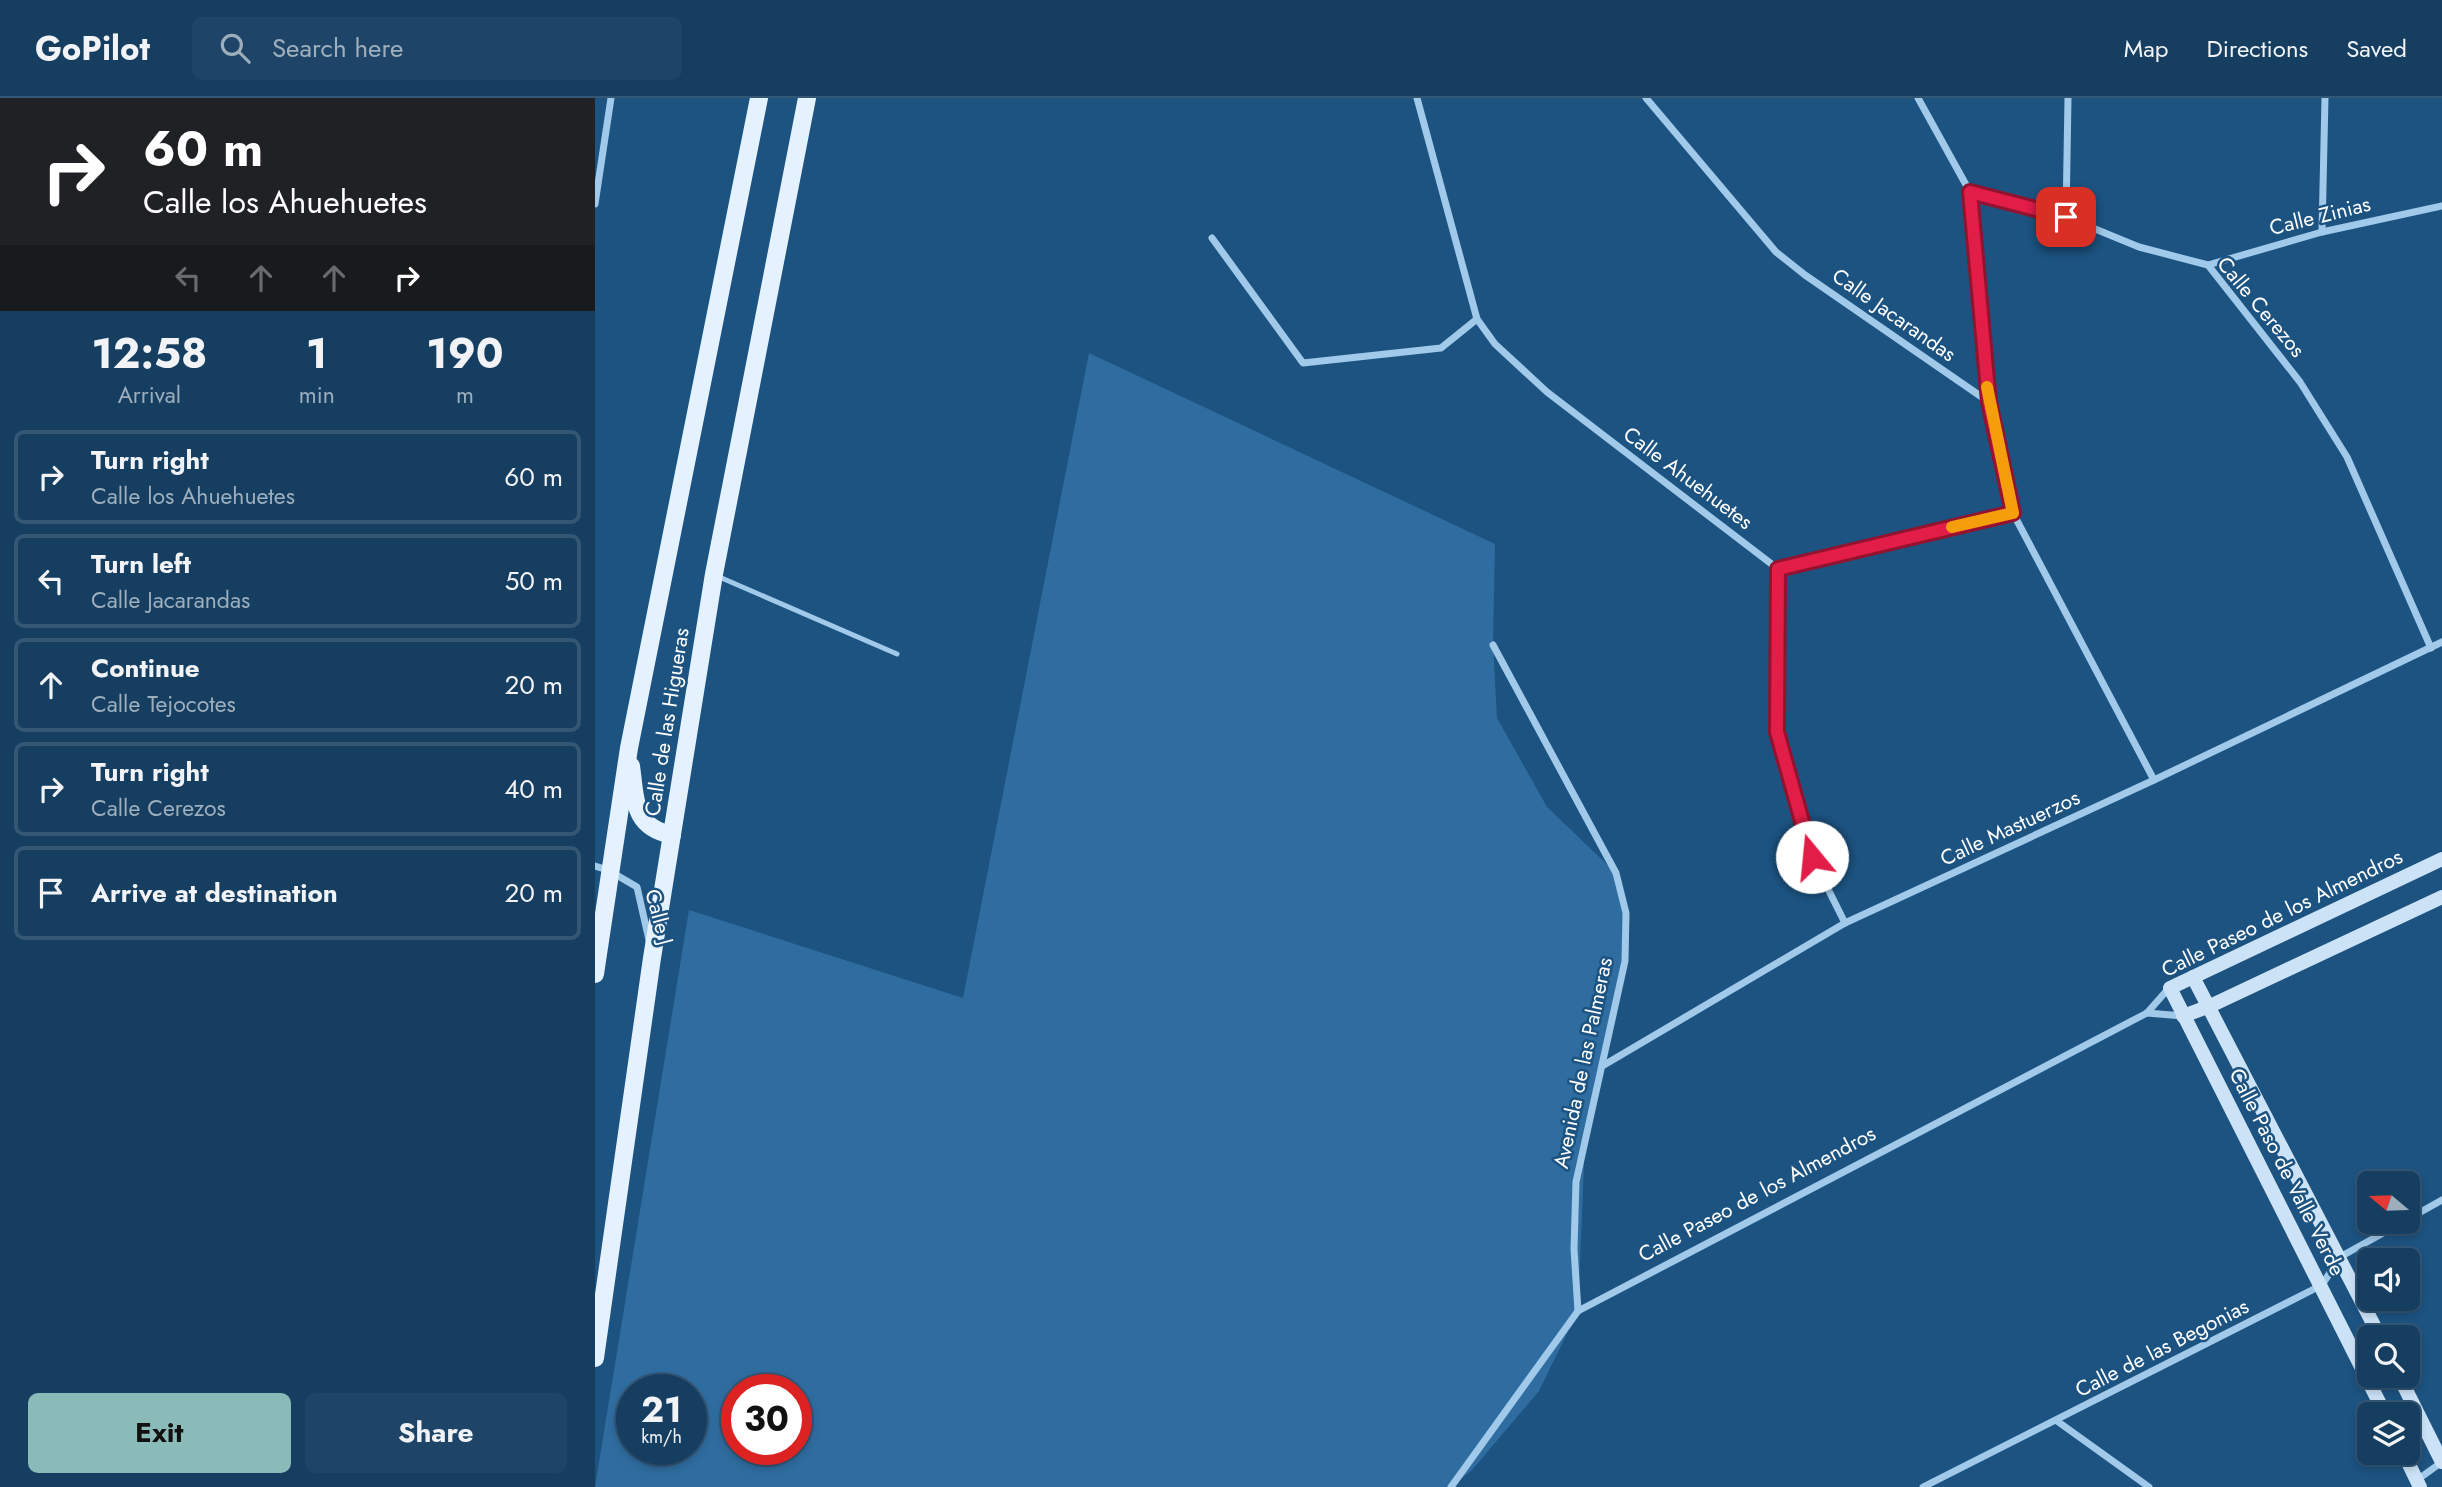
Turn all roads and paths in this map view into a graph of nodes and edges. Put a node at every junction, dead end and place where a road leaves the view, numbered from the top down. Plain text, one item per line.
1 (611, 98) edge
2 (759, 98) edge
3 (807, 98) edge
4 (1417, 98) edge
5 (1646, 98) edge
6 (1918, 98) edge
7 (2068, 98) edge
8 (2325, 98) edge
9 (1970, 192) junction
10 (595, 204) edge
11 (2442, 206) edge
12 (2066, 217) junction
13 (2322, 232) junction
14 (1212, 238) dead end
15 (2208, 265) junction
16 (1477, 319) junction
17 (1989, 402) junction
18 (2013, 513) junction
19 (1778, 569) junction
20 (714, 574) junction
21 (2442, 642) edge
22 (1493, 645) dead end
23 (2431, 648) junction
24 (897, 654) dead end
25 (629, 748) junction
26 (2154, 780) junction
27 (672, 835) junction
28 (2442, 859) edge
29 (602, 868) edge
30 (2442, 897) edge
31 (1846, 923) junction
32 (652, 958) junction
33 (595, 974) edge
34 (2193, 977) junction
35 (2169, 988) junction
36 (2210, 1006) junction
37 (2147, 1013) junction
38 (2183, 1016) junction
39 (1604, 1065) junction
40 (2442, 1200) edge
41 (2420, 1212) edge
42 (2381, 1234) edge
43 (2340, 1257) junction
44 (2322, 1285) junction
45 (1578, 1311) junction
46 (2374, 1325) edge
47 (595, 1358) edge
48 (2405, 1388) edge
49 (2379, 1402) edge
50 (2057, 1422) junction
51 (2442, 1462) edge
52 (2410, 1465) edge
53 (2419, 1483) edge
54 (1451, 1487) edge
55 (1923, 1487) edge
56 (2149, 1487) edge

1 - 10 street
2 - 25 main road, Calle de las Higueras
3 - 20 main road, Calle de las Higueras
4 - 16 street, Calle Ahuehuetes
5 - 17 street, Calle Jacarandas
6 - 9 street
7 - 12 street
8 - 13 street
9 - 12 street, Calle Cerezos
9 - 17 street
11 - 13 street, Calle Zinias
12 - 15 street, Calle Cerezos
13 - 15 street, Calle Zinias
14 - 16 street
15 - 23 street, Calle Cerezos
16 - 19 street, Calle Ahuehuetes
17 - 18 street
18 - 19 street
18 - 26 street
19 - 31 street
20 - 24 lane
20 - 27 main road, Calle de las Higueras
21 - 23 street, Calle Mastuerzos
22 - 39 street, Avenida de las Palmeras
23 - 26 street, Calle Mastuerzos
25 - 27 main road
25 - 29 main road, Calle de las Higueras
26 - 31 street, Calle Mastuerzos
27 - 32 main road, Calle de las Higueras
28 - 34 street, Calle Paseo de los Almendros
29 - 32 street, Calle J
29 - 33 main road, Calle de las Higueras
30 - 36 street
31 - 39 street, Calle Mastuerzos
32 - 47 main road, Calle de las Higueras
34 - 35 street, Calle Paseo de los Almendros
34 - 36 street, Calle Paso de Valle Verde
35 - 37 street, Calle Paseo de los Almendros
35 - 38 street, Calle Paso de Valle Verde
36 - 38 street
36 - 43 street, Calle Paso de Valle Verde
37 - 38 street
37 - 45 street, Calle Paseo de los Almendros
38 - 44 street, Calle Paso de Valle Verde
39 - 45 street, Avenida de las Palmeras
40 - 41 street
42 - 43 street, Calle de las Begonias
43 - 44 street, Calle de las Begonias
43 - 46 street, Calle Paso de Valle Verde
44 - 49 street, Calle Paso de Valle Verde
44 - 50 street, Calle de las Begonias
45 - 54 street, Calle Paseo de los Almendros
48 - 51 street
50 - 55 street, Calle de las Begonias
50 - 56 street
51 - 53 street
52 - 53 street

